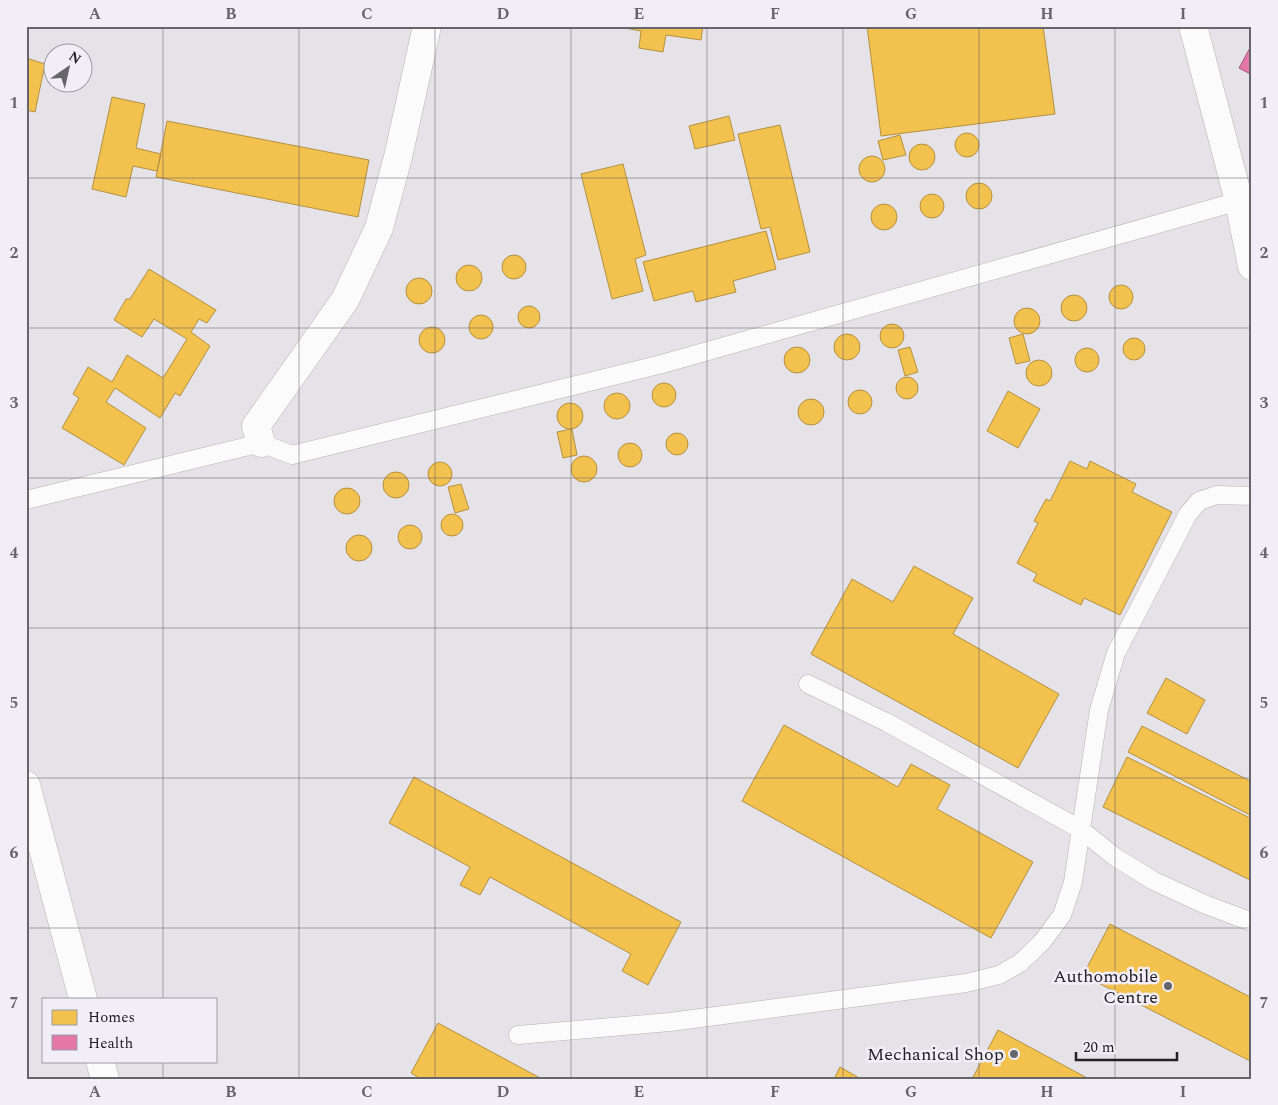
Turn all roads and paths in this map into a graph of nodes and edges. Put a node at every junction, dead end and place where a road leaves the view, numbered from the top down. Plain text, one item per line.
1 (427, 26) edge
2 (1194, 26) edge
3 (1245, 203) edge
4 (1252, 266) edge
5 (261, 443) junction
6 (1252, 496) edge
7 (26, 500) edge
8 (808, 684) dead end
9 (26, 786) edge
10 (1080, 829) junction
11 (1252, 922) edge
12 (84, 998) edge
13 (518, 1035) dead end
14 (100, 1062) edge
15 (105, 1079) edge

1 - 5 street
2 - 3 street
3 - 4 street
3 - 5 lane
5 - 7 lane
6 - 10 lane
8 - 10 lane
9 - 12 street
10 - 11 lane
10 - 13 lane
14 - 15 street

